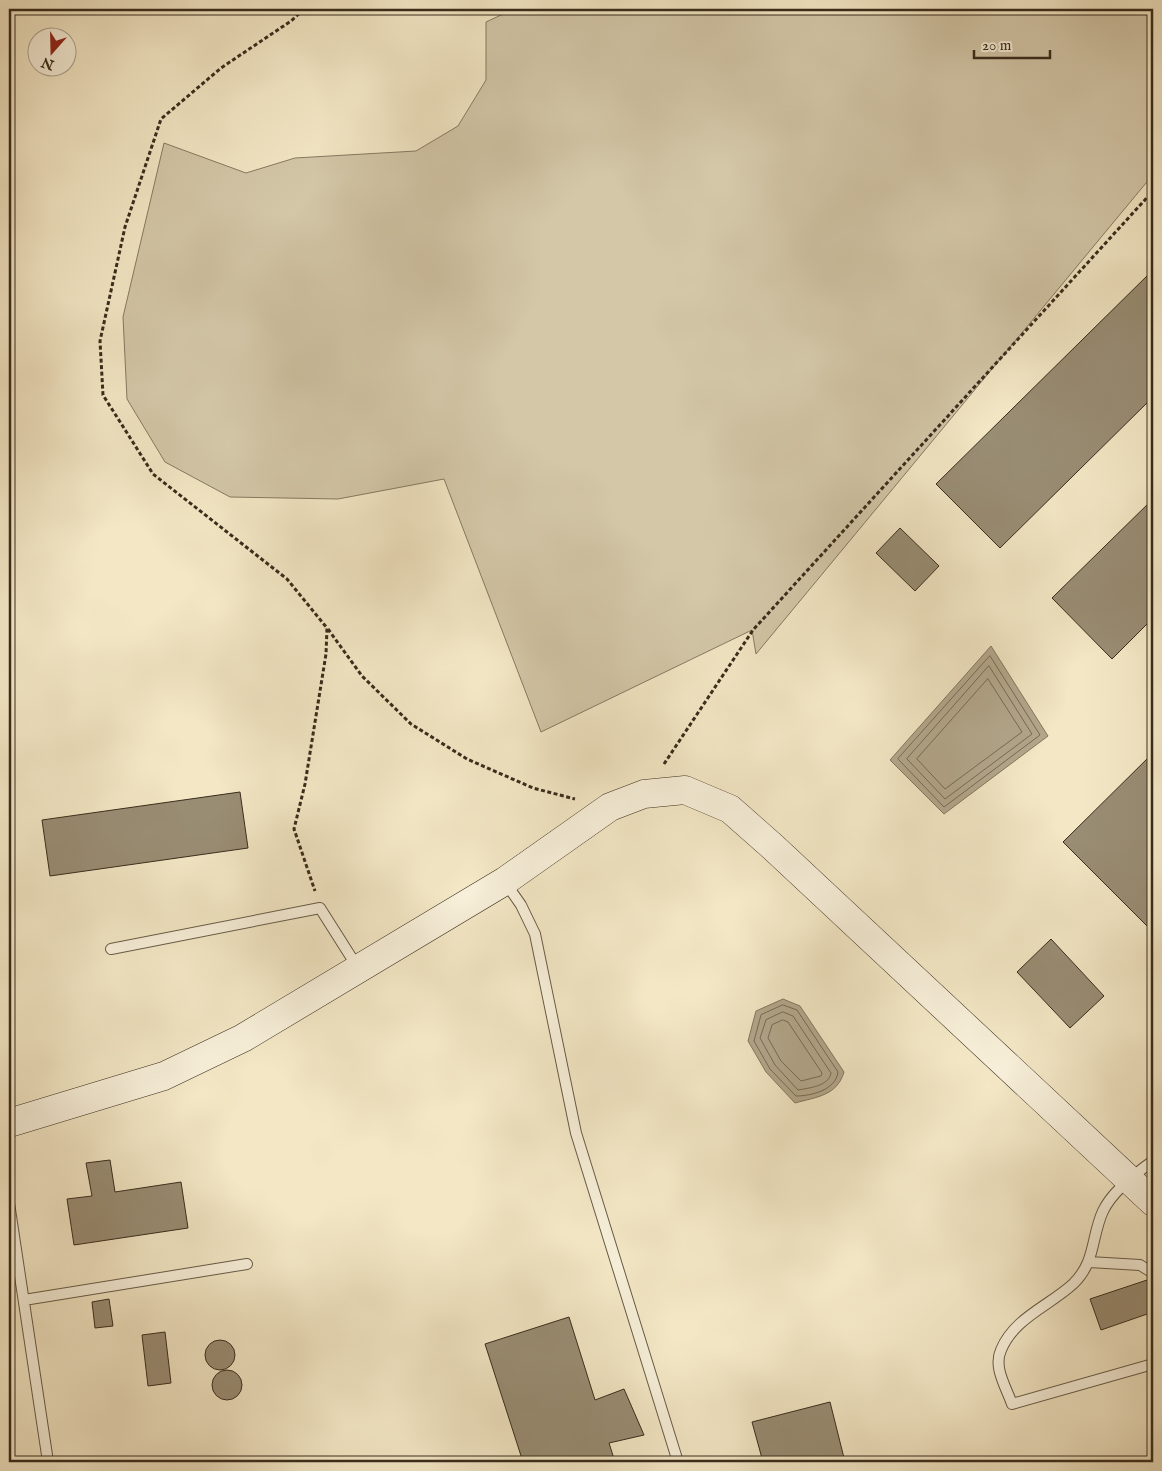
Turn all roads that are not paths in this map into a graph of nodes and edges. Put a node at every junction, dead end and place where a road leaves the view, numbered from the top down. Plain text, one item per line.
1 (505, 881) junction
2 (111, 949) dead end
3 (359, 969) junction
4 (9, 1123) edge
5 (1153, 1161) edge
6 (1129, 1178) junction
7 (1153, 1202) edge
8 (9, 1203) edge
9 (1089, 1262) junction
10 (247, 1264) dead end
11 (1153, 1273) edge
12 (24, 1300) junction
13 (1153, 1364) edge
14 (47, 1455) dead end
15 (678, 1462) edge

1 - 3 street
1 - 6 street
1 - 15 lane
2 - 3 lane
3 - 4 street
5 - 6 lane
6 - 7 street
6 - 9 lane
8 - 12 lane
9 - 11 lane
9 - 13 lane
10 - 12 lane
12 - 14 lane

